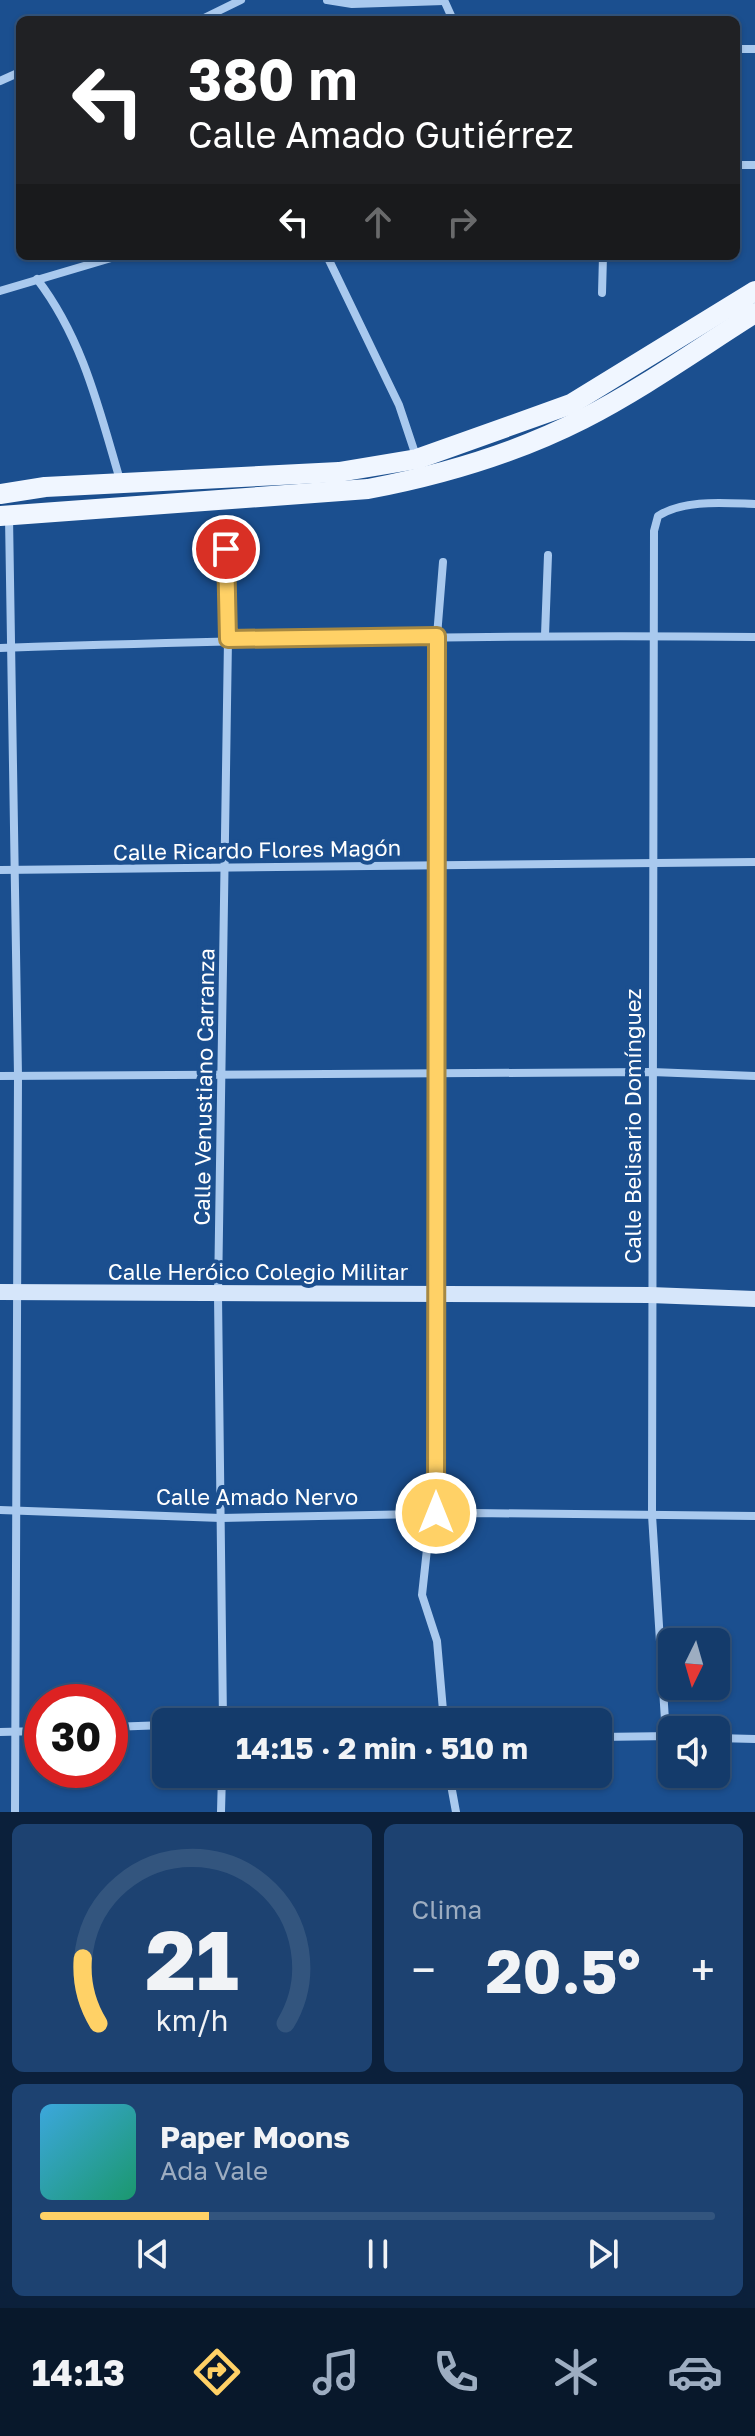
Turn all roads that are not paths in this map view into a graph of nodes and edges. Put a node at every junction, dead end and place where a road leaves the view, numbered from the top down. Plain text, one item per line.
1 (241, 0) edge
2 (327, 0) edge
3 (444, 1) edge
4 (208, 16) edge
5 (104, 260) edge
6 (329, 260) edge
7 (603, 260) edge
8 (37, 279) junction
9 (0, 291) edge
10 (755, 291) edge
11 (602, 293) dead end
12 (755, 313) edge
13 (418, 468) junction
14 (122, 485) junction
15 (0, 494) edge
16 (755, 504) edge
17 (5, 515) edge
18 (226, 549) dead end
19 (548, 555) dead end
20 (443, 562) dead end
21 (545, 635) junction
22 (437, 636) junction
23 (653, 636) junction
24 (755, 637) edge
25 (228, 639) junction
26 (0, 648) edge
27 (14, 648) junction
28 (755, 862) edge
29 (651, 864) junction
30 (435, 866) junction
31 (224, 869) junction
32 (0, 870) edge
33 (16, 870) junction
34 (652, 1072) junction
35 (434, 1073) junction
36 (223, 1074) junction
37 (0, 1076) edge
38 (18, 1076) junction
39 (755, 1076) edge
40 (8, 1292) edge
41 (218, 1295) junction
42 (436, 1295) junction
43 (650, 1295) junction
44 (755, 1299) edge
45 (0, 1510) edge
46 (19, 1510) junction
47 (436, 1513) junction
48 (652, 1515) junction
49 (755, 1516) edge
50 (221, 1518) junction
51 (221, 1708) edge
52 (443, 1708) edge
53 (667, 1716) edge
54 (128, 1726) edge
55 (152, 1726) edge
56 (0, 1732) edge
57 (14, 1732) junction
58 (24, 1732) edge
59 (658, 1736) edge
60 (612, 1737) edge
61 (730, 1738) edge
62 (755, 1739) edge
63 (222, 1788) edge
64 (452, 1788) edge
65 (15, 1812) edge
66 (221, 1812) edge
67 (456, 1812) edge

1 - 4 street
2 - 3 street
5 - 8 street
6 - 13 street
7 - 11 street
8 - 9 street
8 - 14 street
10 - 13 main road
12 - 13 main road
13 - 14 main road
13 - 17 main road
14 - 15 main road
16 - 23 street, Calle Belisario Domínguez
17 - 27 street
18 - 25 street, Calle Venustiano Carranza
19 - 21 street
20 - 22 street
21 - 22 street
21 - 23 street
22 - 25 street
22 - 30 street
23 - 24 street
23 - 29 street, Calle Belisario Domínguez
25 - 27 street
25 - 31 street, Calle Venustiano Carranza
26 - 27 street
27 - 33 street
28 - 29 street, Calle Ricardo Flores Magón
29 - 30 street, Calle Ricardo Flores Magón
29 - 34 street, Calle Belisario Domínguez
30 - 31 street, Calle Ricardo Flores Magón
30 - 35 street
31 - 33 street, Calle Ricardo Flores Magón
31 - 36 street, Calle Venustiano Carranza
32 - 33 street, Calle Ricardo Flores Magón
33 - 38 street
34 - 35 street
34 - 39 street
34 - 43 street, Calle Belisario Domínguez
35 - 36 street
35 - 42 street
36 - 38 street
36 - 41 street, Calle Venustiano Carranza
37 - 38 street
38 - 40 street
40 - 41 main road, Calle Heróico Colegio Militar
40 - 46 street
41 - 42 main road, Calle Heróico Colegio Militar
41 - 50 street, Calle Venustiano Carranza
42 - 43 main road, Calle Heróico Colegio Militar
42 - 47 street
43 - 44 main road, Calle Heróico Colegio Militar
43 - 48 street, Calle Belisario Domínguez
45 - 46 street, Calle Amado Nervo
46 - 50 street, Calle Amado Nervo
46 - 57 street
47 - 48 street, Calle Amado Nervo
47 - 50 street, Calle Amado Nervo
47 - 52 street
48 - 49 street, Calle Amado Nervo
48 - 53 street, Calle Belisario Domínguez
50 - 51 street, Calle Venustiano Carranza
54 - 55 street
56 - 57 street
57 - 58 street
57 - 65 street
59 - 60 street
61 - 62 street
63 - 66 street
64 - 67 street

